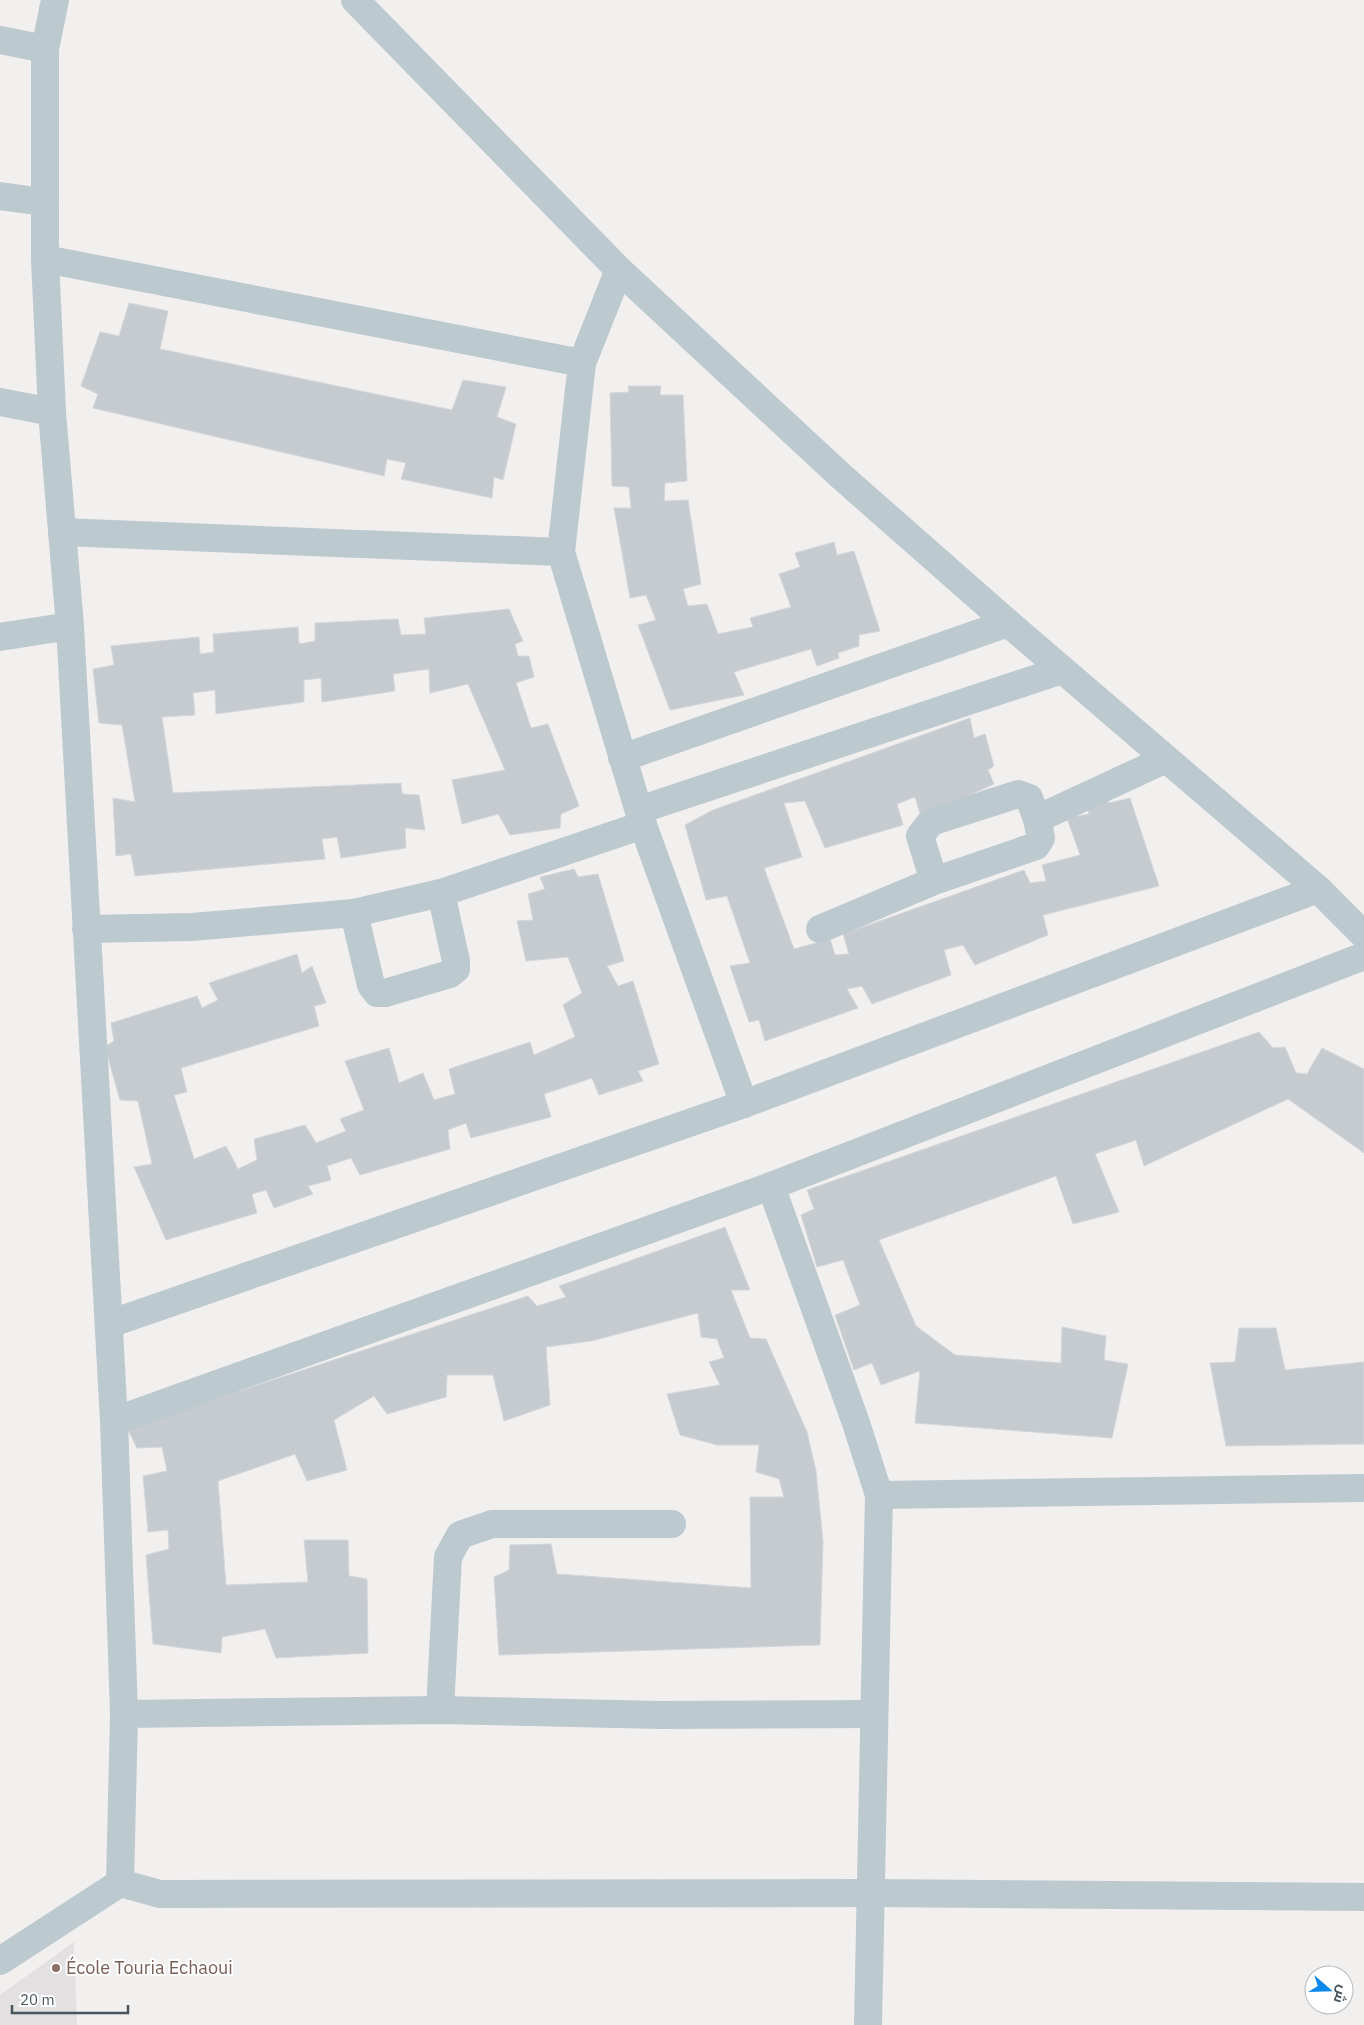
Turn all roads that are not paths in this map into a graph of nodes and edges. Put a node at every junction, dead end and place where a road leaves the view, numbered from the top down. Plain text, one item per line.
1 (55, 0) edge
2 (355, 0) edge
3 (0, 40) edge
4 (45, 49) junction
5 (0, 196) edge
6 (44, 202) junction
7 (45, 259) junction
8 (619, 270) junction
9 (582, 363) junction
10 (0, 402) edge
11 (52, 412) junction
12 (62, 532) junction
13 (561, 552) junction
14 (1008, 623) junction
15 (70, 626) junction
16 (0, 637) edge
17 (1062, 670) junction
18 (622, 758) junction
19 (1166, 759) junction
20 (641, 818) junction
21 (1037, 819) junction
22 (934, 881) junction
23 (1318, 888) junction
24 (440, 893) junction
25 (354, 914) junction
26 (86, 929) junction
27 (820, 929) dead end
28 (1364, 935) edge
29 (1364, 956) edge
30 (744, 1104) junction
31 (771, 1186) junction
32 (109, 1324) junction
33 (114, 1421) junction
34 (1364, 1488) edge
35 (879, 1495) junction
36 (672, 1524) dead end
37 (440, 1710) junction
38 (124, 1714) junction
39 (874, 1714) junction
40 (120, 1883) junction
41 (870, 1893) junction
42 (1364, 1897) edge
43 (0, 1961) edge
44 (868, 2025) edge

1 - 4 street
2 - 8 street
3 - 4 street
4 - 6 street
5 - 6 street
6 - 7 street
7 - 9 street
7 - 11 street
8 - 9 street
8 - 14 street
9 - 13 street
10 - 11 street
11 - 12 street
12 - 13 street
12 - 15 street
13 - 18 street
14 - 17 street
14 - 18 street
15 - 16 street
15 - 26 street
17 - 19 street
17 - 20 street
18 - 20 street
19 - 21 street
19 - 23 street
20 - 24 street
20 - 30 street
21 - 22 street
21 - 22 street
22 - 27 street
23 - 28 street
23 - 30 street
24 - 25 street
24 - 25 street
25 - 26 street
26 - 32 street
29 - 31 street
30 - 32 street
31 - 33 street
31 - 35 street
32 - 33 street
33 - 38 street
34 - 35 street
35 - 39 street
36 - 37 street
37 - 38 street
37 - 39 street
38 - 40 street
39 - 41 street
40 - 41 street
40 - 43 street
41 - 42 street
41 - 44 street

